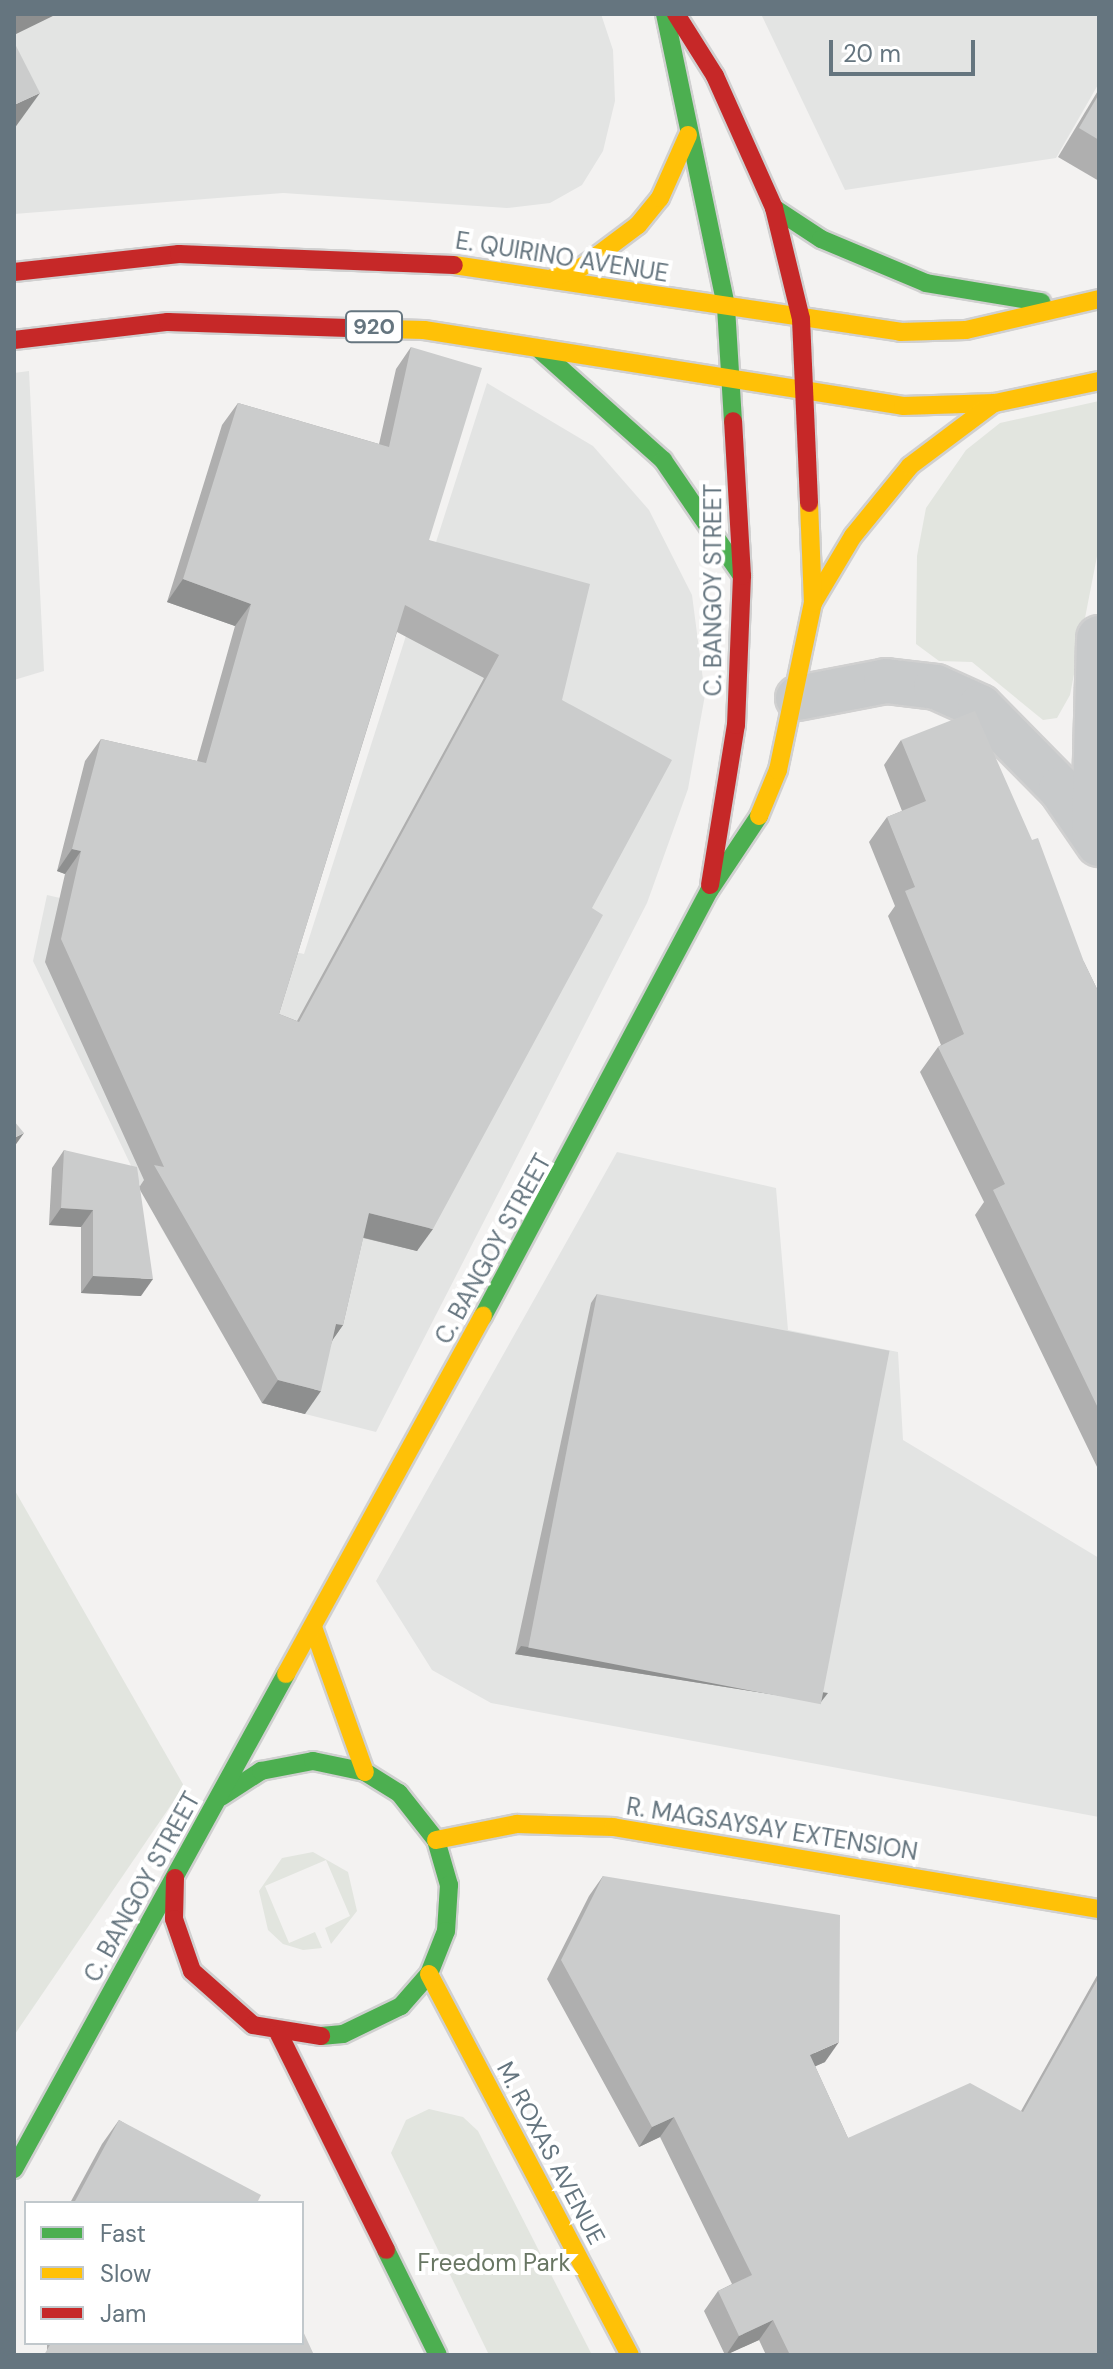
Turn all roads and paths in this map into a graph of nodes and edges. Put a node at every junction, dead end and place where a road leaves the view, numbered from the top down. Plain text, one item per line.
1 (665, 14) edge
2 (676, 14) edge
3 (688, 135) junction
4 (774, 208) junction
5 (14, 272) edge
6 (550, 279) junction
7 (1097, 299) edge
8 (726, 307) junction
9 (801, 319) junction
10 (14, 340) edge
11 (539, 349) junction
12 (1099, 381) edge
13 (731, 382) junction
14 (805, 394) junction
15 (995, 403) junction
16 (742, 576) junction
17 (813, 603) junction
18 (1099, 638) edge
19 (798, 698) junction
20 (1096, 838) edge
21 (709, 891) junction
22 (313, 1627) junction
23 (365, 1772) junction
24 (218, 1799) junction
25 (436, 1840) junction
26 (175, 1878) junction
27 (1099, 1909) edge
28 (429, 1974) junction
29 (279, 2034) junction
30 (14, 2169) edge
31 (438, 2355) edge
32 (630, 2355) edge

1 - 3 main road, C. BANGOY STREET
2 - 4 main road, C. BANGOY STREET
3 - 6 main road
3 - 8 main road, C. BANGOY STREET
4 - 7 main road
4 - 9 main road, C. BANGOY STREET
5 - 6 main road, E. QUIRINO AVENUE
6 - 8 main road, E. QUIRINO AVENUE
7 - 9 main road, E. QUIRINO AVENUE
8 - 9 main road, E. QUIRINO AVENUE
8 - 13 main road, C. BANGOY STREET
9 - 14 main road, C. BANGOY STREET
10 - 11 main road, 920
11 - 13 main road, 920
11 - 16 main road
12 - 15 main road, 920
13 - 14 main road, 920
13 - 16 main road, C. BANGOY STREET
14 - 15 main road, 920
14 - 17 main road, C. BANGOY STREET
15 - 17 main road
16 - 21 main road, C. BANGOY STREET
17 - 19 main road, C. BANGOY STREET
18 - 20 street
19 - 20 street
19 - 21 main road, C. BANGOY STREET
21 - 22 main road, C. BANGOY STREET
22 - 23 main road
22 - 24 main road, C. BANGOY STREET
23 - 24 main road
23 - 25 main road
24 - 26 main road, C. BANGOY STREET
25 - 27 main road, R. MAGSAYSAY EXTENSION
25 - 28 main road
26 - 29 main road
26 - 30 main road, C. BANGOY STREET
28 - 29 main road
28 - 32 main road, M. ROXAS AVENUE
29 - 31 main road

